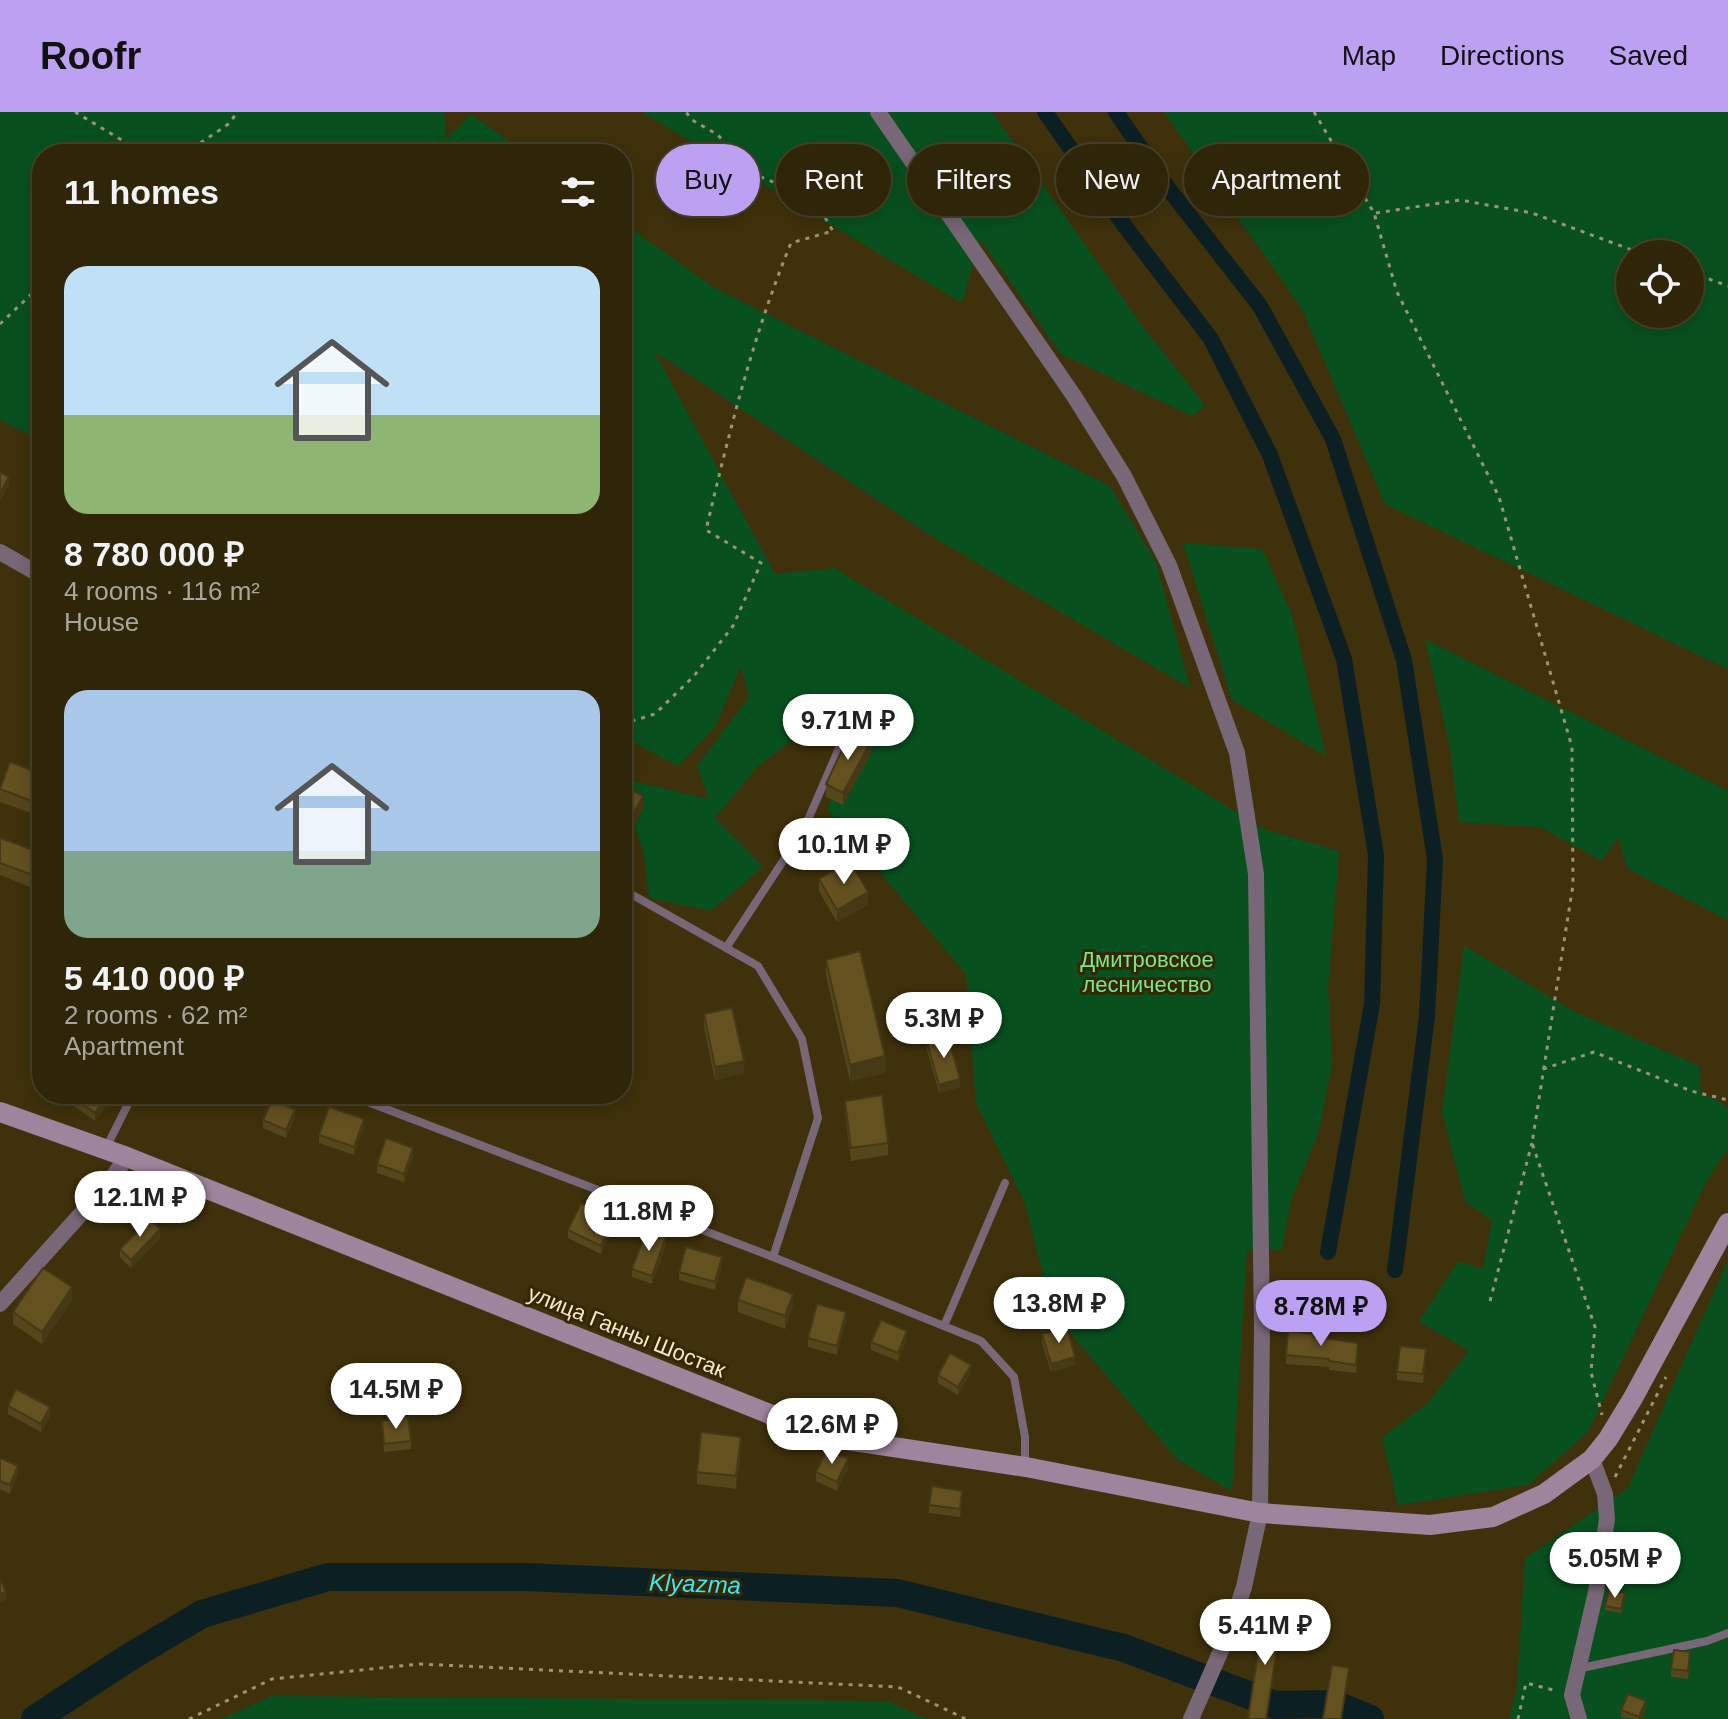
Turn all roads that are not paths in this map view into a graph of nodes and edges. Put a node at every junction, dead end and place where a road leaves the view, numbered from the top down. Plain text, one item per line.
1 (878, 112) edge
2 (0, 552) edge
3 (32, 570) edge
4 (856, 709) dead end
5 (632, 895) edge
6 (726, 948) junction
7 (128, 1104) edge
8 (373, 1104) edge
9 (0, 1112) edge
10 (105, 1148) junction
11 (127, 1157) junction
12 (1005, 1183) dead end
13 (1728, 1223) edge
14 (773, 1257) junction
15 (0, 1304) edge
16 (944, 1326) junction
17 (1592, 1459) junction
18 (1026, 1467) junction
19 (1260, 1513) junction
20 (1728, 1633) edge
21 (1577, 1669) junction
22 (1191, 1719) edge
23 (1579, 1719) edge

1 - 19 street
2 - 3 street
4 - 6 lane
5 - 6 lane
6 - 14 lane
7 - 10 lane
8 - 14 lane
9 - 10 main road, улица Ганны Шостак
10 - 11 main road, улица Ганны Шостак
11 - 15 street
11 - 18 main road, улица Ганны Шостак
12 - 16 lane
13 - 17 main road, улица Ганны Шостак
14 - 16 lane
16 - 18 lane
17 - 19 main road, улица Ганны Шостак
17 - 21 street
18 - 19 main road, улица Ганны Шостак
19 - 22 street
20 - 21 lane
21 - 23 street

